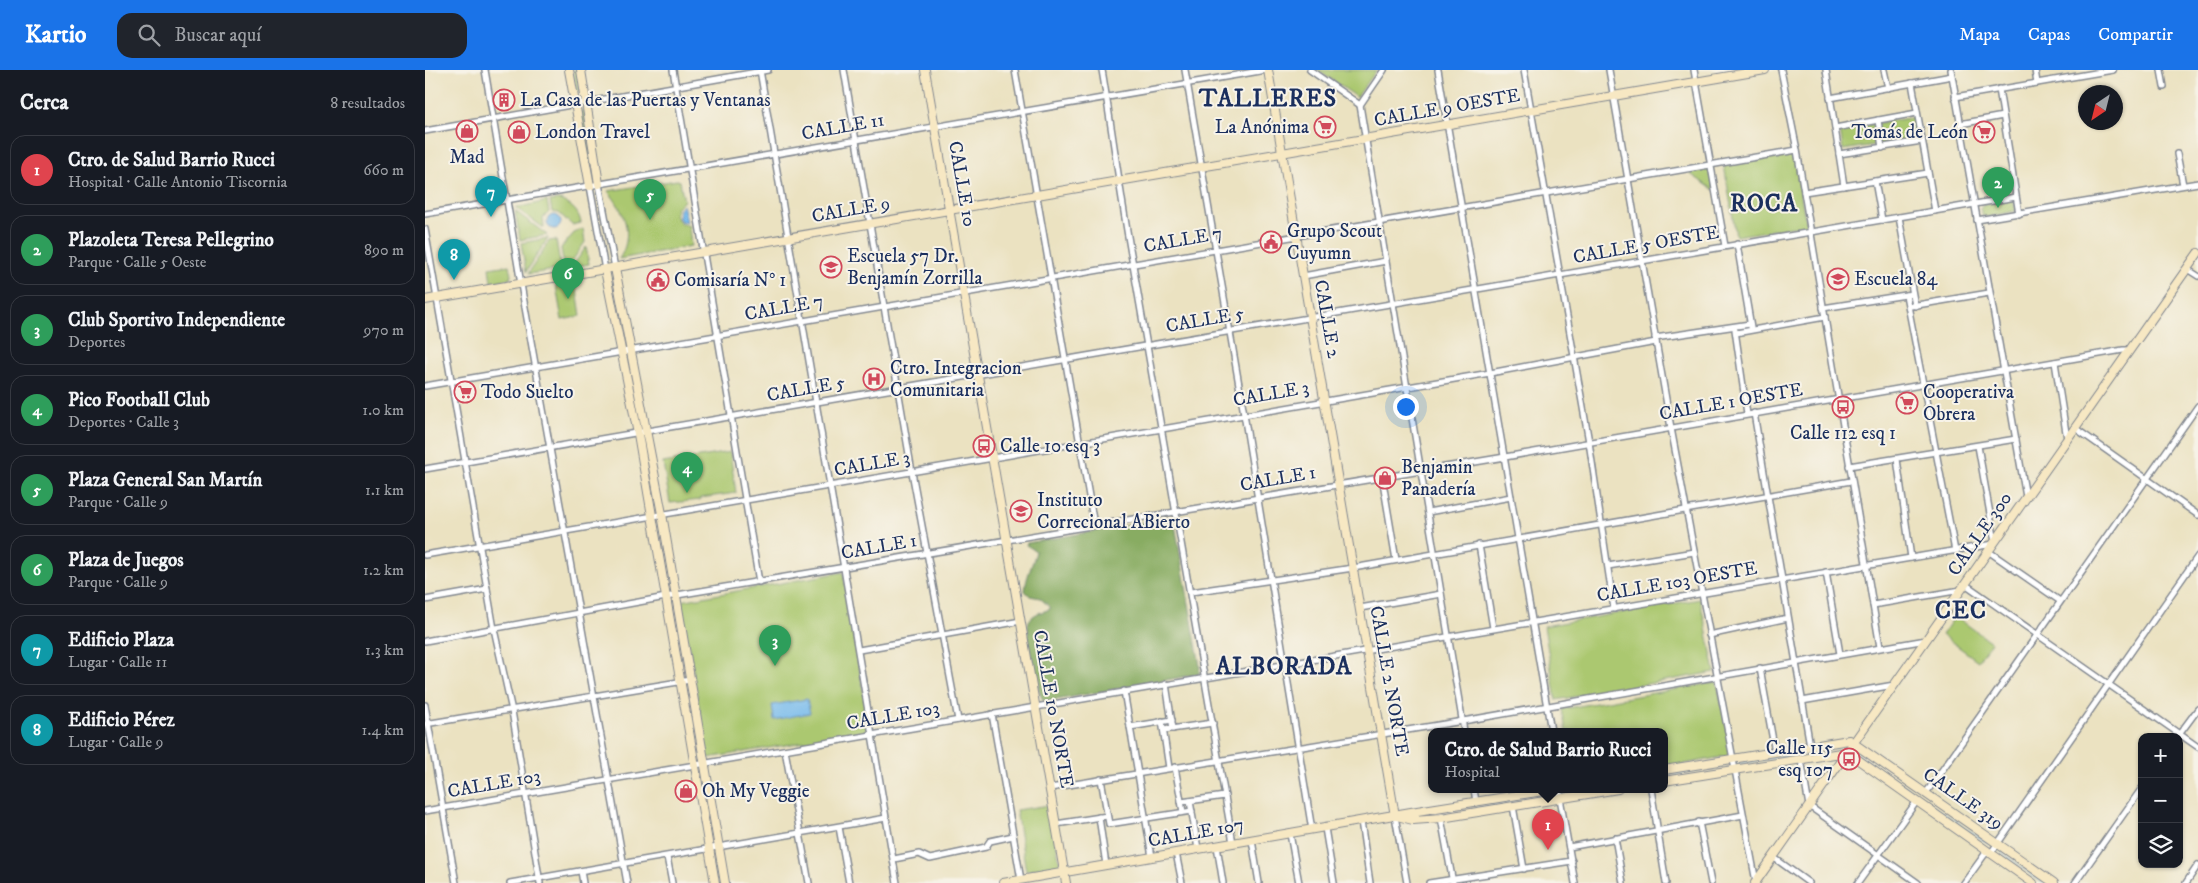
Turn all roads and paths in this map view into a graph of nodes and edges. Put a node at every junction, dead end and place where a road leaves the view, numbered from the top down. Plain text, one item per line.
1 (485, 70) edge
2 (569, 70) edge
3 (581, 70) edge
4 (673, 70) edge
5 (768, 70) edge
6 (844, 70) edge
7 (925, 70) edge
8 (1015, 70) edge
9 (1101, 70) edge
10 (1185, 70) edge
11 (1267, 70) edge
12 (1310, 70) edge
13 (1384, 70) edge
14 (1438, 70) edge
15 (1524, 70) edge
16 (1609, 70) edge
17 (1694, 70) edge
18 (1765, 70) edge
19 (1781, 70) edge
20 (1826, 70) edge
21 (1884, 70) edge
22 (2035, 70) edge
23 (2113, 70) edge
24 (2161, 70) edge
25 (760, 71) edge
26 (1951, 73) edge
27 (1697, 82) junction
28 (1912, 83) junction
29 (2037, 83) junction
30 (1187, 84) junction
31 (675, 86) junction
32 (2164, 87) dead end
33 (1888, 88) junction
34 (1999, 89) junction
35 (1613, 96) junction
36 (1106, 97) junction
37 (1955, 97) junction
38 (1830, 98) junction
39 (586, 101) junction
40 (1360, 105) junction
41 (575, 106) junction
42 (1531, 110) junction
43 (1021, 112) junction
44 (1917, 113) junction
45 (2003, 116) junction
46 (493, 120) junction
47 (1878, 120) junction
48 (1447, 124) junction
49 (1959, 124) junction
50 (935, 127) junction
51 (1835, 128) junction
52 (425, 131) edge
53 (1365, 138) junction
54 (857, 140) junction
55 (1922, 141) junction
56 (1882, 148) junction
57 (1797, 150) junction
58 (1282, 153) junction
59 (774, 154) junction
60 (1839, 154) junction
61 (2177, 154) dead end
62 (1711, 165) junction
63 (1202, 166) junction
64 (690, 169) junction
65 (1928, 173) junction
66 (1120, 180) junction
67 (1628, 180) junction
68 (1875, 181) junction
69 (2198, 182) edge
70 (599, 184) junction
71 (2183, 185) junction
72 (590, 186) junction
73 (1845, 186) junction
74 (1804, 192) junction
75 (1545, 193) junction
76 (1036, 195) junction
77 (2016, 197) junction
78 (507, 200) junction
79 (1974, 204) junction
80 (1461, 206) junction
81 (950, 209) junction
82 (1935, 211) junction
83 (425, 214) edge
84 (2019, 214) junction
85 (1899, 217) junction
86 (1882, 220) junction
87 (1977, 220) junction
88 (1379, 221) junction
89 (871, 223) junction
90 (425, 229) edge
91 (1810, 231) junction
92 (1296, 235) junction
93 (788, 237) junction
94 (1737, 244) junction
95 (1725, 246) junction
96 (1216, 249) junction
97 (704, 251) junction
98 (2198, 253) edge
99 (1386, 261) junction
100 (1642, 261) junction
101 (1133, 264) junction
102 (615, 268) junction
103 (2187, 269) junction
104 (605, 270) junction
105 (1303, 276) junction
106 (1560, 276) junction
107 (2198, 276) edge
108 (1050, 278) junction
109 (522, 284) junction
110 (1476, 289) junction
111 (1989, 292) junction
112 (964, 293) junction
113 (1912, 294) junction
114 (1906, 295) junction
115 (437, 298) junction
116 (425, 300) edge
117 (1393, 304) junction
118 (885, 306) junction
119 (1915, 306) junction
120 (1908, 307) junction
121 (1823, 308) junction
122 (1825, 317) junction
123 (1310, 318) junction
124 (803, 320) junction
125 (1735, 326) junction
126 (1751, 327) junction
127 (1230, 331) junction
128 (1736, 333) junction
129 (717, 335) junction
130 (1655, 340) junction
131 (1149, 345) junction
132 (631, 350) junction
133 (2129, 350) junction
134 (621, 352) junction
135 (1575, 356) junction
136 (1065, 360) junction
137 (2055, 362) junction
138 (535, 367) junction
139 (2003, 371) junction
140 (1490, 373) junction
141 (979, 375) junction
142 (451, 381) junction
143 (1922, 384) junction
144 (425, 386) edge
145 (1407, 387) junction
146 (898, 388) junction
147 (1838, 399) junction
148 (816, 401) junction
149 (1324, 401) junction
150 (2197, 408) edge
151 (1754, 413) junction
152 (1244, 414) junction
153 (1747, 414) junction
154 (732, 417) junction
155 (1671, 428) junction
156 (2075, 428) junction
157 (1161, 429) junction
158 (642, 433) junction
159 (2016, 438) junction
160 (2067, 439) junction
161 (1589, 442) junction
162 (1079, 444) junction
163 (1978, 446) junction
164 (550, 449) junction
165 (1936, 453) junction
166 (1505, 457) junction
167 (993, 458) junction
168 (1897, 459) junction
169 (465, 462) junction
170 (1849, 466) junction
171 (425, 469) edge
172 (1421, 470) junction
173 (913, 472) junction
174 (1382, 476) junction
175 (2146, 479) junction
176 (1851, 481) junction
177 (1339, 484) junction
178 (831, 486) junction
179 (1767, 495) junction
180 (1511, 497) junction
181 (2026, 497) junction
182 (1258, 498) junction
183 (745, 500) junction
184 (1686, 508) junction
185 (1177, 511) junction
186 (1427, 512) junction
187 (663, 514) junction
188 (2198, 515) edge
189 (652, 516) junction
190 (1601, 524) junction
191 (1094, 526) junction
192 (564, 531) junction
193 (1518, 539) junction
194 (1007, 540) junction
195 (480, 545) junction
196 (1479, 546) junction
197 (1992, 546) junction
198 (1955, 550) junction
199 (1694, 552) junction
200 (1435, 553) junction
201 (929, 554) junction
202 (425, 555) edge
203 (2198, 556) edge
204 (1911, 558) junction
205 (1396, 560) junction
206 (1608, 566) junction
207 (1866, 566) junction
208 (845, 568) junction
209 (1353, 568) junction
210 (1826, 572) junction
211 (1272, 580) junction
212 (1782, 580) junction
213 (759, 582) junction
214 (1963, 587) junction
215 (487, 589) junction
216 (1191, 592) junction
217 (1441, 594) junction
218 (1702, 594) junction
219 (677, 596) junction
220 (667, 598) junction
221 (425, 600) edge
222 (2060, 601) junction
223 (1873, 606) junction
224 (1360, 608) junction
225 (1614, 609) junction
226 (579, 614) junction
227 (1789, 618) junction
228 (1021, 621) junction
229 (1532, 622) junction
230 (1493, 628) junction
231 (494, 629) junction
232 (943, 635) junction
233 (1709, 635) junction
234 (2037, 635) junction
235 (1449, 636) junction
236 (1926, 640) junction
237 (425, 641) edge
238 (1880, 647) junction
239 (859, 650) junction
240 (1367, 650) junction
241 (1840, 654) junction
242 (1796, 662) junction
243 (1285, 664) junction
244 (1760, 668) junction
245 (1717, 675) junction
246 (1205, 678) junction
247 (690, 680) junction
248 (681, 681) junction
249 (1165, 684) junction
250 (1894, 685) junction
251 (2109, 685) junction
252 (1124, 691) junction
253 (594, 696) junction
254 (1803, 701) junction
255 (425, 704) edge
256 (1546, 705) junction
257 (1036, 706) junction
258 (2198, 708) edge
259 (512, 711) junction
260 (992, 714) junction
261 (958, 720) junction
262 (1172, 720) junction
263 (1163, 721) junction
264 (1463, 721) junction
265 (1213, 723) junction
266 (427, 724) edge
267 (1130, 727) junction
268 (1464, 728) edge
269 (1550, 728) edge
270 (1173, 729) junction
271 (1164, 730) junction
272 (1381, 733) junction
273 (2175, 733) edge
274 (2181, 733) edge
275 (872, 734) junction
276 (2183, 738) edge
277 (1854, 742) junction
278 (1299, 746) junction
279 (1810, 746) junction
280 (2198, 747) edge
281 (785, 750) junction
282 (1775, 752) junction
283 (1847, 752) junction
284 (1733, 759) junction
285 (1801, 759) junction
286 (1219, 760) junction
287 (705, 763) junction
288 (695, 764) junction
289 (1172, 767) junction
290 (1668, 769) edge
291 (1735, 770) junction
292 (1137, 773) junction
293 (1101, 779) junction
294 (609, 780) junction
295 (1668, 780) edge
296 (1049, 788) junction
297 (1475, 793) edge
298 (1531, 793) edge
299 (1561, 793) edge
300 (1592, 793) edge
301 (1652, 793) edge
302 (1926, 793) junction
303 (525, 794) junction
304 (2138, 794) edge
305 (1225, 796) junction
306 (1560, 798) junction
307 (1190, 801) junction
308 (1917, 801) junction
309 (1181, 802) junction
310 (1476, 802) junction
311 (1513, 806) junction
312 (1809, 806) junction
313 (444, 808) junction
314 (425, 811) edge
315 (1192, 811) junction
316 (1183, 812) junction
317 (1743, 814) junction
318 (1107, 816) junction
319 (1395, 816) junction
320 (886, 818) junction
321 (1099, 818) junction
322 (1145, 818) junction
323 (1441, 818) junction
324 (1361, 822) junction
325 (1699, 822) junction
326 (1056, 824) junction
327 (839, 827) junction
328 (1325, 828) junction
329 (1312, 830) junction
330 (1657, 830) junction
331 (800, 834) junction
332 (1290, 834) junction
333 (1013, 836) junction
334 (1615, 838) junction
335 (1252, 840) junction
336 (1233, 843) junction
337 (1997, 844) junction
338 (1217, 846) junction
339 (1569, 847) junction
340 (718, 848) junction
341 (708, 849) junction
342 (1198, 849) junction
343 (1176, 853) junction
344 (1991, 853) junction
345 (1878, 855) junction
346 (667, 857) junction
347 (1152, 857) junction
348 (1773, 858) junction
349 (894, 859) junction
350 (1572, 861) junction
351 (624, 863) junction
352 (1106, 865) junction
353 (2198, 865) edge
354 (1524, 869) junction
355 (581, 871) junction
356 (1064, 873) junction
357 (540, 880) edge
358 (1025, 880) edge
359 (1453, 881) edge
360 (456, 883) edge
361 (510, 883) edge
362 (583, 883) edge
363 (627, 883) edge
364 (672, 883) edge
365 (715, 883) edge
366 (725, 883) edge
367 (809, 883) edge
368 (849, 883) edge
369 (897, 883) edge
370 (1003, 883) edge
371 (1066, 883) edge
372 (1182, 883) edge
373 (1223, 883) edge
374 (1259, 883) edge
375 (1299, 883) edge
376 (1334, 883) edge
377 (1370, 883) edge
378 (1407, 883) edge
379 (1429, 883) edge
380 (1575, 883) edge
381 (1623, 883) edge
382 (1666, 883) edge
383 (1711, 883) edge
384 (1755, 883) edge
385 (1809, 883) edge
386 (1858, 883) edge
387 (1918, 883) edge
388 (1964, 883) edge
389 (2033, 883) edge
390 (2054, 883) edge
391 (2075, 883) edge
392 (2185, 883) edge

1 - 46 street
2 - 41 street
3 - 39 street
4 - 31 street
5 - 25 street
6 - 54 street
7 - 50 street, CALLE 10
8 - 43 street
9 - 36 street
10 - 30 street
11 - 30 street, CALLE 11
11 - 58 street, CALLE 2
12 - 40 street
13 - 40 street
14 - 48 street
15 - 42 street
16 - 35 street
17 - 27 street
18 - 27 street, CALLE 9 OESTE
19 - 57 street
20 - 38 street
21 - 33 street
22 - 29 street
23 - 29 street
24 - 32 street
25 - 31 street
25 - 59 street
26 - 28 street
26 - 37 street
27 - 35 street, CALLE 9 OESTE
27 - 62 street
28 - 33 street
28 - 44 street
29 - 34 street
30 - 36 street, CALLE 11
30 - 63 street
31 - 39 street
31 - 64 street
33 - 38 street
34 - 37 street
34 - 45 street
35 - 42 street, CALLE 9 OESTE
35 - 67 street
36 - 43 street, CALLE 11
36 - 66 street
37 - 49 street
38 - 51 street
39 - 41 street
39 - 70 street
40 - 53 street
41 - 46 street
41 - 72 street
42 - 48 street, CALLE 9 OESTE
42 - 75 street
43 - 50 street, CALLE 11
43 - 76 street
44 - 47 street
44 - 55 street
45 - 49 street
45 - 77 street
46 - 52 street
46 - 78 street
47 - 51 street
47 - 56 street
48 - 53 street, CALLE 9 OESTE
48 - 80 street
49 - 79 street
50 - 54 street, CALLE 11
50 - 81 street, CALLE 10
51 - 60 street
53 - 58 street, CALLE 9 OESTE
53 - 88 street
54 - 59 street, CALLE 11
54 - 89 street
55 - 56 street
55 - 65 street
56 - 60 street
57 - 62 street, CALLE 7
57 - 74 street
58 - 63 street, CALLE 9
58 - 92 street, CALLE 2
59 - 64 street, CALLE 11
59 - 93 street
60 - 73 street
61 - 71 street
62 - 67 street, CALLE 7
62 - 95 street
63 - 66 street, CALLE 9
63 - 96 street
64 - 70 street, CALLE 11
64 - 97 street
65 - 68 street
65 - 82 street
66 - 76 street, CALLE 9
66 - 101 street
67 - 75 street, CALLE 7
67 - 100 street
68 - 73 street
68 - 86 street
69 - 71 street
70 - 72 street, CALLE 11
70 - 102 street
71 - 84 street
72 - 78 street, CALLE 11
72 - 104 street
73 - 74 street
74 - 91 street
75 - 80 street, CALLE 7
75 - 106 street
76 - 81 street, CALLE 9
76 - 108 street
77 - 79 street, CALLE 5 OESTE
77 - 84 street
78 - 83 street, CALLE 11
78 - 109 street
79 - 82 street, CALLE 5 OESTE
79 - 87 street
80 - 88 street, CALLE 7
80 - 110 street
81 - 89 street, CALLE 9
81 - 112 street, CALLE 10
82 - 85 street, CALLE 5 OESTE
84 - 87 street
85 - 86 street, CALLE 5 OESTE
85 - 113 street
86 - 91 street, CALLE 5 OESTE
87 - 111 street
88 - 92 street, CALLE 7
88 - 99 street
89 - 93 street, CALLE 9
89 - 118 street
90 - 115 street
91 - 94 street, CALLE 5 OESTE
91 - 121 street
92 - 96 street, CALLE 7
92 - 105 street, CALLE 2
93 - 97 street, CALLE 9
93 - 124 street
94 - 95 street, CALLE 5 OESTE
94 - 126 street
95 - 100 street, CALLE 5 OESTE
96 - 101 street, CALLE 7
96 - 127 street
97 - 102 street, CALLE 9
97 - 129 street
98 - 103 street, CALLE 300
99 - 105 street
99 - 117 street
100 - 106 street, CALLE 5 OESTE
100 - 130 street
101 - 108 street, CALLE 7
101 - 131 street
102 - 104 street, CALLE 9
102 - 132 street
103 - 107 street
103 - 133 street, CALLE 300
104 - 109 street, CALLE 9
104 - 134 street
105 - 123 street, CALLE 2
106 - 110 street, CALLE 5 OESTE
106 - 135 street
108 - 112 street, CALLE 7
108 - 136 street
109 - 115 street, CALLE 9
109 - 138 street
110 - 117 street, CALLE 5 OESTE
110 - 140 street
111 - 119 street
111 - 139 street
112 - 118 street, CALLE 7
112 - 141 street, CALLE 10
113 - 114 street
113 - 119 street
114 - 120 street
114 - 121 street
115 - 116 street, CALLE 9
115 - 142 street
117 - 123 street, CALLE 5 OESTE
117 - 145 street
118 - 124 street, CALLE 7
118 - 146 street
119 - 120 street
120 - 143 street
121 - 122 street
122 - 126 street
122 - 147 street
123 - 127 street, CALLE 5
123 - 149 street, CALLE 2
124 - 129 street, CALLE 7
124 - 148 street
125 - 126 street, CALLE 3
125 - 128 street
125 - 130 street, CALLE 3
126 - 128 street
127 - 131 street, CALLE 5
127 - 152 street
128 - 153 street
129 - 132 street, CALLE 7
129 - 154 street
130 - 135 street, CALLE 3
130 - 155 street
131 - 136 street, CALLE 5
131 - 157 street
132 - 134 street, CALLE 7
132 - 158 street
133 - 137 street, CALLE 1 OESTE
133 - 156 street, CALLE 300
134 - 138 street, CALLE 7
134 - 158 street
135 - 140 street, CALLE 3
135 - 161 street
136 - 141 street, CALLE 5
136 - 162 street
137 - 139 street, CALLE 1 OESTE
137 - 160 street
138 - 142 street, CALLE 7
138 - 164 street
139 - 143 street, CALLE 1 OESTE
139 - 159 street
140 - 145 street, CALLE 3
140 - 166 street
141 - 146 street, CALLE 5
141 - 167 street, CALLE 10
142 - 144 street, CALLE 7
142 - 169 street
143 - 147 street, CALLE 1 OESTE
143 - 165 street
145 - 149 street, CALLE 3
145 - 172 street
146 - 148 street, CALLE 5
146 - 173 street
147 - 151 street, CALLE 1 OESTE
147 - 170 street
148 - 154 street, CALLE 5
148 - 178 street
149 - 152 street, CALLE 3
149 - 177 street, CALLE 2
150 - 175 street
151 - 153 street, CALLE 1 OESTE
151 - 179 street
152 - 157 street, CALLE 3
152 - 182 street
153 - 155 street, CALLE 1 OESTE
154 - 158 street, CALLE 5
154 - 183 street
155 - 161 street, CALLE 1 OESTE
155 - 184 street
156 - 160 street, CALLE 300
156 - 175 street
157 - 162 street, CALLE 3
157 - 185 street
158 - 164 street, CALLE 5
158 - 187 street
158 - 189 street
159 - 163 street
159 - 181 street
160 - 181 street, CALLE 300
161 - 166 street, CALLE 1 OESTE
161 - 190 street
162 - 167 street, CALLE 3
162 - 191 street
163 - 165 street
163 - 197 street
164 - 169 street, CALLE 5
164 - 192 street
165 - 168 street
165 - 198 street
166 - 172 street, CALLE 1 OESTE
166 - 180 street
167 - 173 street, CALLE 3
167 - 194 street, CALLE 10
168 - 170 street
168 - 204 street
169 - 171 street, CALLE 5
169 - 195 street
170 - 176 street
172 - 174 street, CALLE 1 OESTE
172 - 186 street
173 - 178 street, CALLE 3
173 - 201 street
174 - 177 street, CALLE 1 OESTE
174 - 205 street
175 - 188 street
175 - 222 street
176 - 179 street
176 - 207 street
177 - 182 street, CALLE 1
177 - 209 street, CALLE 2 NORTE
178 - 183 street, CALLE 3
178 - 208 street
179 - 184 street
179 - 212 street
180 - 186 street
180 - 193 street
181 - 197 street, CALLE 300
182 - 185 street, CALLE 1
182 - 211 street
183 - 187 street, CALLE 3
183 - 213 street
184 - 190 street
184 - 199 street
185 - 191 street, CALLE 1
185 - 216 street
186 - 200 street
187 - 189 street, CALLE 3
187 - 219 street
189 - 192 street, CALLE 3
189 - 220 street
190 - 193 street
190 - 206 street
191 - 194 street, CALLE 1
192 - 195 street, CALLE 3
192 - 226 street
193 - 196 street
193 - 229 street
194 - 201 street, CALLE 1
194 - 228 street, CALLE 10 NORTE
195 - 202 street, CALLE 3
195 - 215 street
196 - 200 street
196 - 230 street
197 - 198 street, CALLE 103 OESTE
197 - 214 street, CALLE 300
197 - 222 street
198 - 204 street, CALLE 103 OESTE
199 - 206 street
199 - 218 street
200 - 205 street
200 - 217 street
201 - 208 street, CALLE 1
201 - 232 street
203 - 251 street
204 - 207 street, CALLE 103 OESTE
205 - 209 street
206 - 225 street
207 - 210 street, CALLE 103 OESTE
207 - 223 street
208 - 213 street, CALLE 1
208 - 239 street
209 - 211 street
209 - 224 street, CALLE 2 NORTE
210 - 212 street, CALLE 103 OESTE
210 - 241 street
211 - 216 street
211 - 243 street
212 - 218 street, CALLE 103 OESTE
212 - 227 street
213 - 219 street, CALLE 1
214 - 223 street
214 - 234 street
214 - 236 street, CALLE 300
215 - 221 street
215 - 231 street
216 - 246 street
217 - 224 street
217 - 235 street
218 - 225 street, CALLE 103 OESTE
218 - 233 street
219 - 220 street, CALLE 1
219 - 247 street
220 - 226 street, CALLE 1
220 - 248 street
222 - 234 street
223 - 238 street
224 - 240 street, CALLE 2 NORTE
225 - 229 street, CALLE 103 OESTE
226 - 231 street, CALLE 1
226 - 253 street
227 - 233 street
227 - 242 street
228 - 232 street
228 - 257 street, CALLE 10 NORTE
229 - 230 street, CALLE 103 OESTE
229 - 256 street
230 - 235 street, CALLE 103 OESTE
231 - 237 street, CALLE 1
231 - 259 street
232 - 239 street
232 - 261 street
233 - 245 street
234 - 251 street
234 - 302 street
235 - 240 street, CALLE 103 OESTE
235 - 264 street
236 - 238 street
236 - 250 street, CALLE 300
238 - 241 street
239 - 275 street
240 - 243 street, CALLE 103
240 - 272 street, CALLE 2 NORTE
241 - 242 street
242 - 244 street
242 - 254 street
243 - 246 street, CALLE 103
243 - 278 street
244 - 245 street
244 - 282 street
245 - 256 street
245 - 284 street
246 - 249 street, CALLE 103
246 - 265 street
247 - 248 street
247 - 287 street
248 - 253 street
248 - 288 street
249 - 252 street, CALLE 103
249 - 262 street
250 - 254 street
250 - 277 street, CALLE 300
251 - 273 street
251 - 337 street
252 - 257 street, CALLE 103
252 - 267 street
253 - 259 street
253 - 294 street
254 - 279 street
255 - 266 street
256 - 264 street
256 - 269 street
257 - 260 street, CALLE 103
257 - 296 street, CALLE 10 NORTE
258 - 274 street
259 - 266 street
259 - 303 street
260 - 261 street, CALLE 103
260 - 333 street
261 - 275 street, CALLE 103
262 - 263 street
262 - 270 street
263 - 267 street
263 - 271 street
264 - 268 street
264 - 272 street
265 - 270 street
265 - 286 street
266 - 313 street
267 - 292 street
270 - 271 street
271 - 289 street
272 - 278 street
272 - 319 street, CALLE 2 NORTE
275 - 281 street, CALLE 103
275 - 320 street
276 - 280 street
277 - 279 street
277 - 283 street, CALLE 300
277 - 302 street, CALLE 319
278 - 286 street
278 - 329 street
279 - 282 street
281 - 287 street, CALLE 103
281 - 331 street
282 - 284 street
283 - 285 street
283 - 308 street, CALLE 319
283 - 312 street, CALLE 300
284 - 290 street
284 - 291 street
285 - 291 street
285 - 312 street
286 - 289 street
286 - 305 street
287 - 288 street, CALLE 103
287 - 340 street
288 - 294 street, CALLE 103
288 - 341 street
289 - 292 street
289 - 309 street
291 - 295 street
291 - 317 street
292 - 293 street
292 - 322 street
293 - 296 street
293 - 318 street
294 - 303 street, CALLE 103
294 - 351 street
296 - 326 street, CALLE 10 NORTE
297 - 310 street
298 - 310 street, CALLE 107
299 - 306 street
300 - 306 street
301 - 330 street
302 - 337 street, CALLE 319
303 - 313 street, CALLE 103
303 - 357 street
304 - 391 street
305 - 307 street
305 - 336 street
306 - 311 street
306 - 339 street
307 - 309 street
307 - 315 street
308 - 344 street, CALLE 319
308 - 345 street
309 - 316 street
310 - 319 street, CALLE 107
311 - 323 street
311 - 354 street
312 - 345 street
312 - 348 street, CALLE 300
313 - 314 street, CALLE 103
313 - 360 street
315 - 316 street
315 - 342 street
316 - 322 street
317 - 325 street
317 - 384 street
318 - 321 street
318 - 322 street
319 - 323 street
319 - 324 street, CALLE 107
319 - 378 street, CALLE 2 NORTE
320 - 327 street
320 - 349 street
321 - 326 street
321 - 352 street
322 - 347 street
323 - 359 street
324 - 328 street, CALLE 107
324 - 377 street
325 - 330 street
325 - 383 street
326 - 356 street, CALLE 10 NORTE
327 - 331 street
327 - 368 street
328 - 329 street, CALLE 107
328 - 376 street
329 - 332 street, CALLE 107
330 - 334 street
330 - 382 street
331 - 340 street
331 - 367 street
332 - 335 street, CALLE 107
332 - 375 street
333 - 349 street
333 - 358 street
334 - 339 street
334 - 381 street
335 - 336 street, CALLE 107
335 - 374 street
336 - 338 street, CALLE 107
337 - 344 street
337 - 390 street, CALLE 319
338 - 342 street, CALLE 107
338 - 373 street
339 - 350 street
340 - 341 street
340 - 366 street
341 - 346 street
341 - 365 street
342 - 343 street, CALLE 107
343 - 347 street, CALLE 107
343 - 372 street
344 - 388 street
344 - 389 street, CALLE 319
345 - 386 street
345 - 387 street
346 - 351 street
346 - 364 street
347 - 352 street, CALLE 107
348 - 384 street, CALLE 300
348 - 385 street
349 - 369 street
350 - 354 street
350 - 380 street
351 - 355 street
351 - 363 street
352 - 356 street, CALLE 107
353 - 392 street
354 - 359 street
355 - 357 street
355 - 362 street
356 - 358 street, CALLE 107
356 - 371 street, CALLE 10 NORTE
357 - 361 street
358 - 370 street, CALLE 107
359 - 379 street

